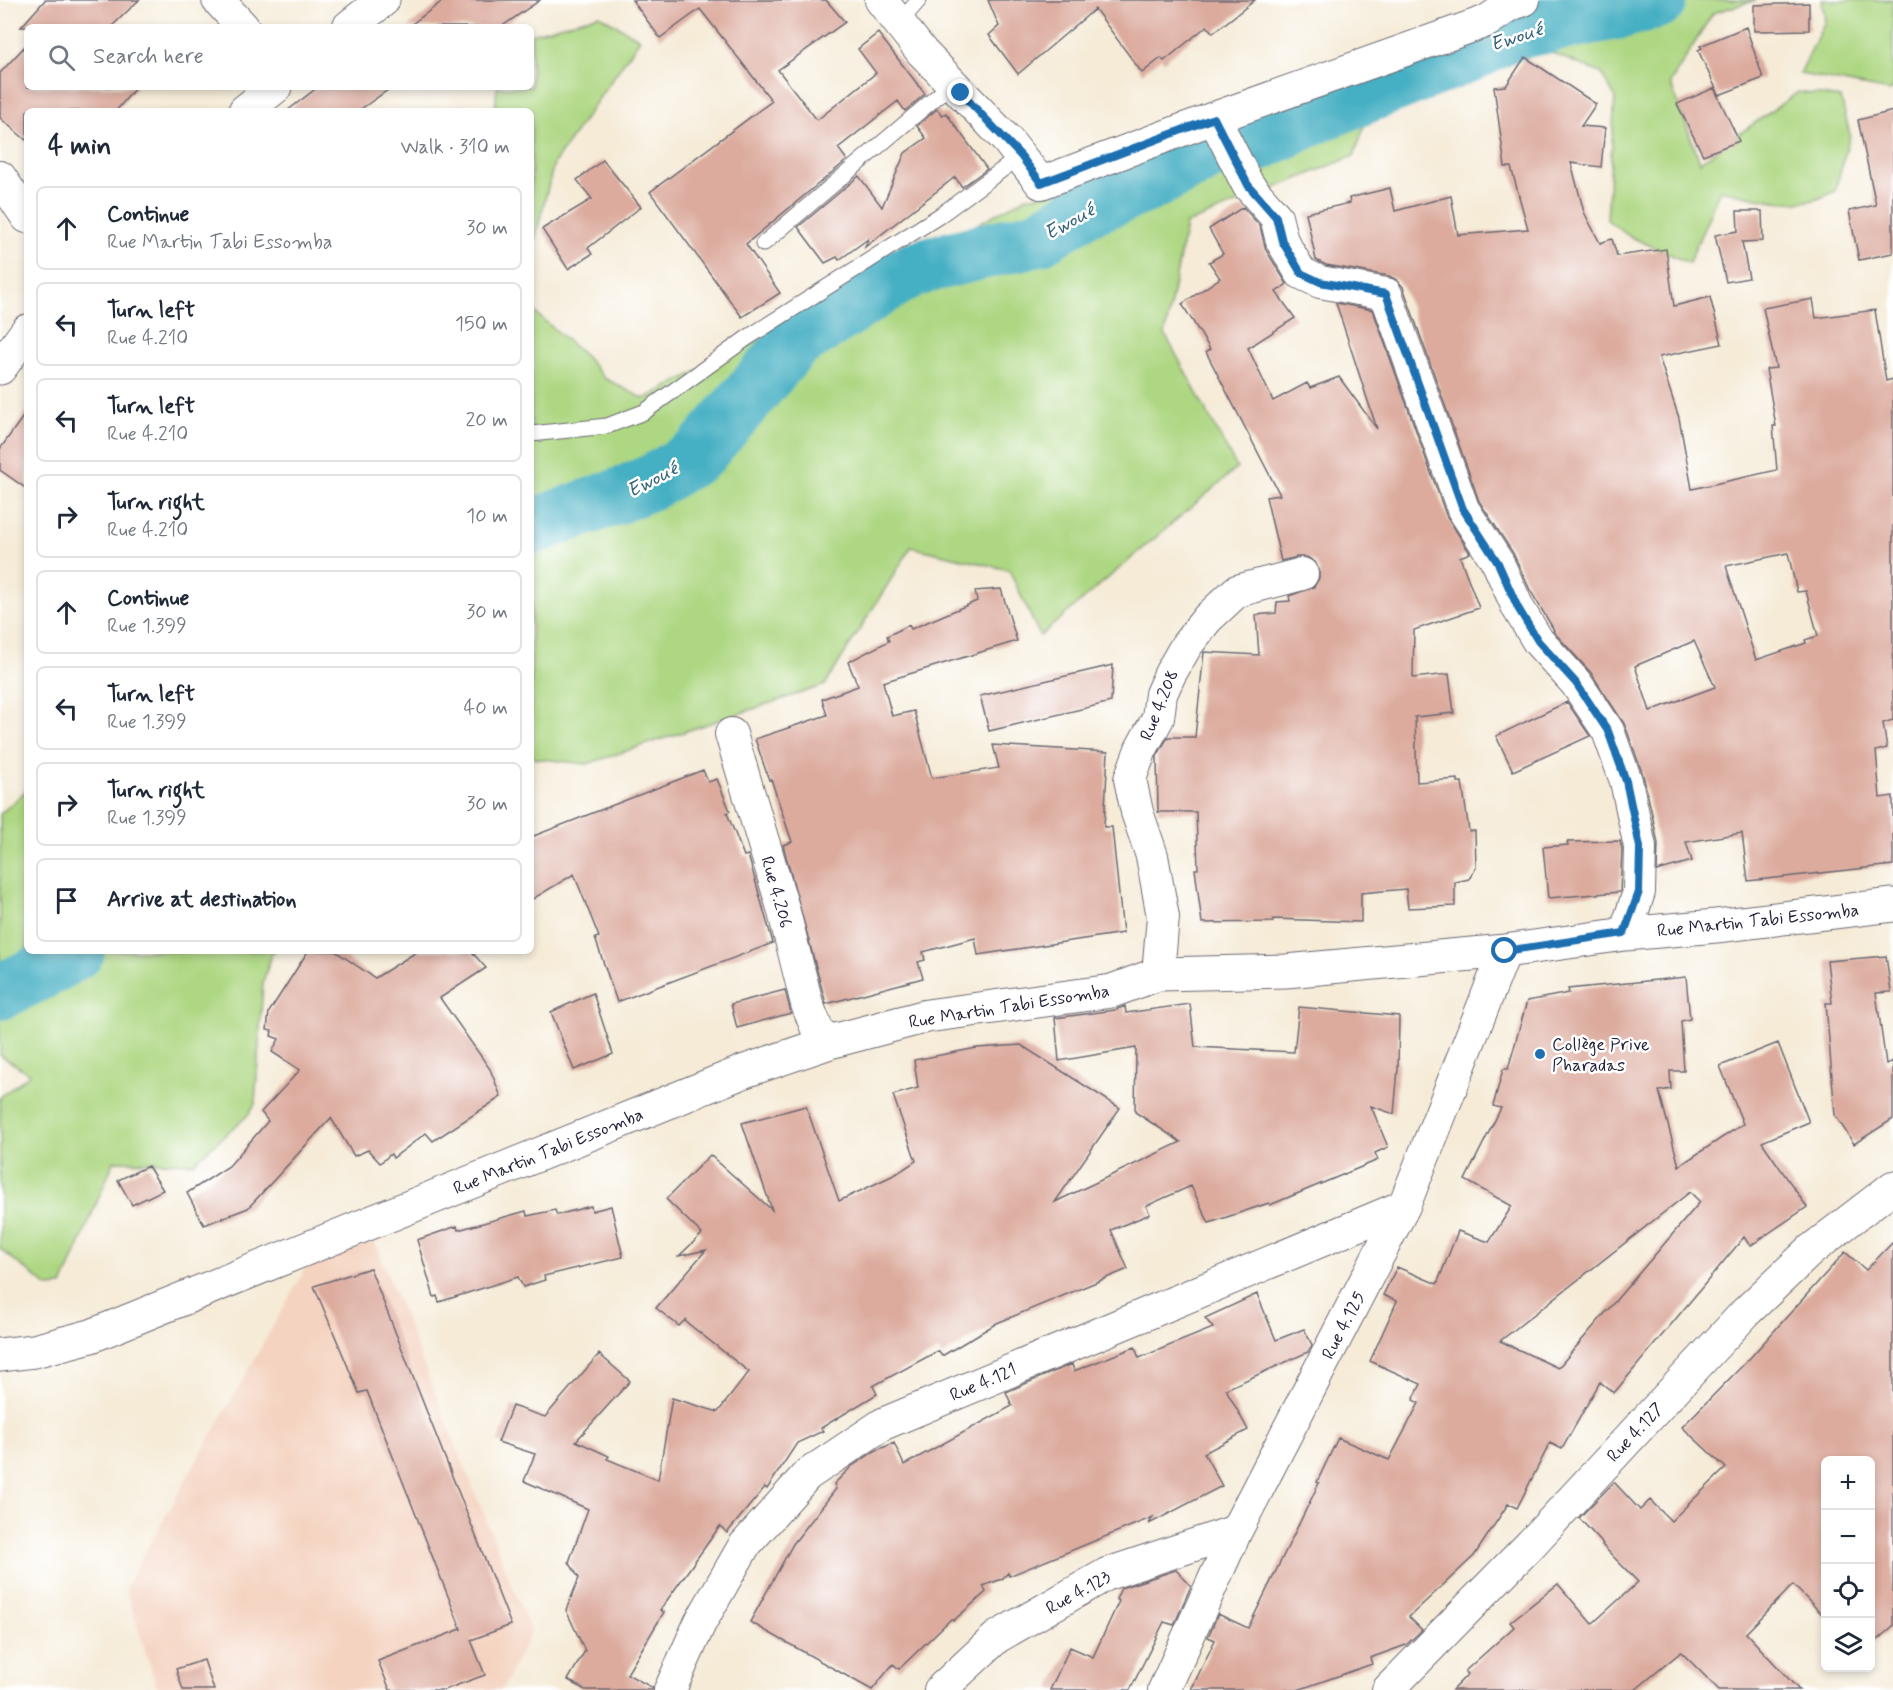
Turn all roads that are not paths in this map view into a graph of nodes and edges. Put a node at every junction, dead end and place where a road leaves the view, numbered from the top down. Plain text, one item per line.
1 (218, 0) edge
2 (383, 0) edge
3 (1524, 0) edge
4 (900, 7) edge
5 (240, 24) edge
6 (353, 24) edge
7 (953, 83) junction
8 (271, 90) edge
9 (249, 108) edge
10 (1216, 124) junction
11 (1021, 156) junction
12 (0, 177) edge
13 (24, 213) edge
14 (764, 244) dead end
15 (24, 335) edge
16 (0, 368) edge
17 (534, 435) edge
18 (1302, 574) dead end
19 (730, 734) dead end
20 (1893, 905) edge
21 (1624, 933) junction
22 (1505, 951) junction
23 (1158, 974) junction
24 (833, 1041) junction
25 (1893, 1187) edge
26 (1404, 1206) junction
27 (0, 1355) edge
28 (1236, 1532) junction
29 (670, 1690) edge
30 (940, 1690) edge
31 (1164, 1690) edge
32 (1388, 1690) edge

1 - 5 street
2 - 6 main road
3 - 10 street
4 - 7 street
7 - 11 street
7 - 14 lane
8 - 9 main road
10 - 11 street
10 - 21 street
11 - 17 lane
12 - 13 street
15 - 16 main road
18 - 23 street, Rue 4.208
19 - 24 street, Rue 4.206
20 - 21 main road, Rue Martin Tabi Essomba
21 - 22 main road, Rue Martin Tabi Essomba
22 - 23 main road, Rue Martin Tabi Essomba
22 - 26 street, Rue 4.125
23 - 24 main road, Rue Martin Tabi Essomba
24 - 27 main road, Rue Martin Tabi Essomba
25 - 32 street, Rue 4.127
26 - 28 street, Rue 4.125
26 - 29 street, Rue 4.121
28 - 30 street, Rue 4.123
28 - 31 street, Rue 4.125

